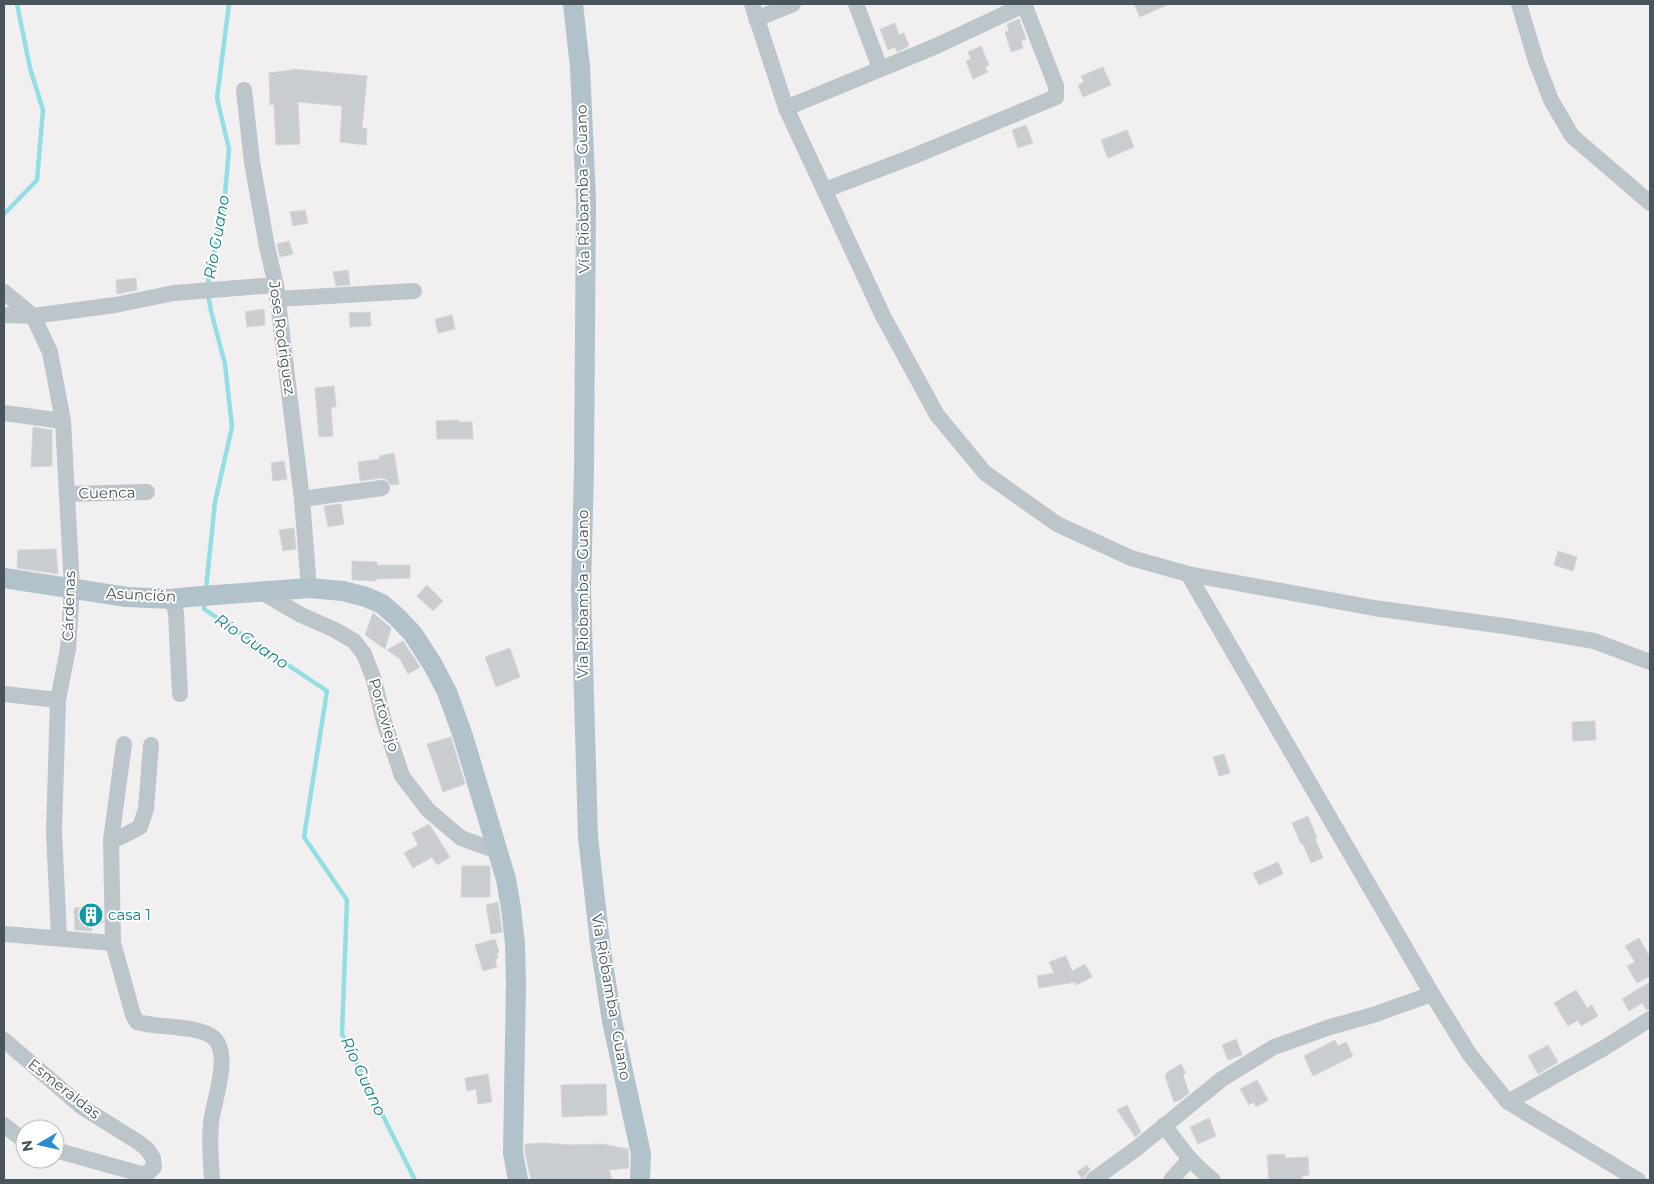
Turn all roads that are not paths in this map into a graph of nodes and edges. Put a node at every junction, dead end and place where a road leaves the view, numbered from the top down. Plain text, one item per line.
1 (573, 4) edge
2 (793, 4) edge
3 (856, 4) edge
4 (1024, 4) edge
5 (1519, 4) edge
6 (754, 12) edge
7 (880, 68) junction
8 (244, 90) dead end
9 (786, 108) junction
10 (825, 190) junction
11 (1650, 203) edge
12 (414, 291) dead end
13 (4, 292) edge
14 (277, 292) junction
15 (4, 315) edge
16 (32, 316) junction
17 (4, 413) edge
18 (63, 421) junction
19 (382, 488) dead end
20 (147, 492) dead end
21 (67, 494) junction
22 (302, 499) junction
23 (1188, 574) junction
24 (4, 578) edge
25 (72, 588) junction
26 (309, 588) junction
27 (260, 591) junction
28 (180, 598) junction
29 (1650, 662) edge
30 (4, 694) edge
31 (180, 694) dead end
32 (58, 700) junction
33 (124, 744) dead end
34 (151, 745) dead end
35 (111, 840) junction
36 (497, 851) junction
37 (4, 934) edge
38 (59, 938) junction
39 (113, 943) junction
40 (1432, 994) junction
41 (1650, 1019) edge
42 (4, 1040) edge
43 (1508, 1102) junction
44 (1164, 1125) junction
45 (4, 1126) edge
46 (15, 1134) edge
47 (65, 1153) edge
48 (1189, 1160) junction
49 (212, 1180) edge
50 (518, 1180) edge
51 (640, 1180) edge
52 (1093, 1180) edge
53 (1171, 1180) edge
54 (1213, 1180) edge
55 (1638, 1180) edge

1 - 51 main road, Vía Riobamba - Guano
2 - 6 street
3 - 7 street
4 - 7 street
4 - 10 street
5 - 11 street
6 - 9 street
7 - 9 street
8 - 14 street, Jose Rodriguez
9 - 10 street
10 - 23 street
12 - 14 street
13 - 16 street, Cárdenas
14 - 16 street
14 - 22 street, Jose Rodriguez
15 - 16 street
16 - 18 street, Cárdenas
17 - 18 street
18 - 21 street, Cárdenas
19 - 22 street
20 - 21 street, Cuenca
21 - 25 street, Cárdenas
22 - 26 street, Jose Rodriguez
23 - 29 street
23 - 40 street
24 - 25 main road, Asunción
25 - 28 main road, Asunción
25 - 32 street, Cárdenas
26 - 27 main road, Asunción
26 - 36 main road
27 - 28 main road, Asunción
27 - 36 street, Portoviejo
28 - 31 street
30 - 32 street
32 - 38 street, Cárdenas
33 - 35 street
34 - 35 street
35 - 39 street
36 - 50 main road
37 - 38 street
38 - 39 street
39 - 49 street
40 - 43 street
40 - 44 street
41 - 43 street
42 - 47 street, Esmeraldas
43 - 55 street
44 - 48 street
44 - 52 street
45 - 46 street
48 - 53 street
48 - 54 street

